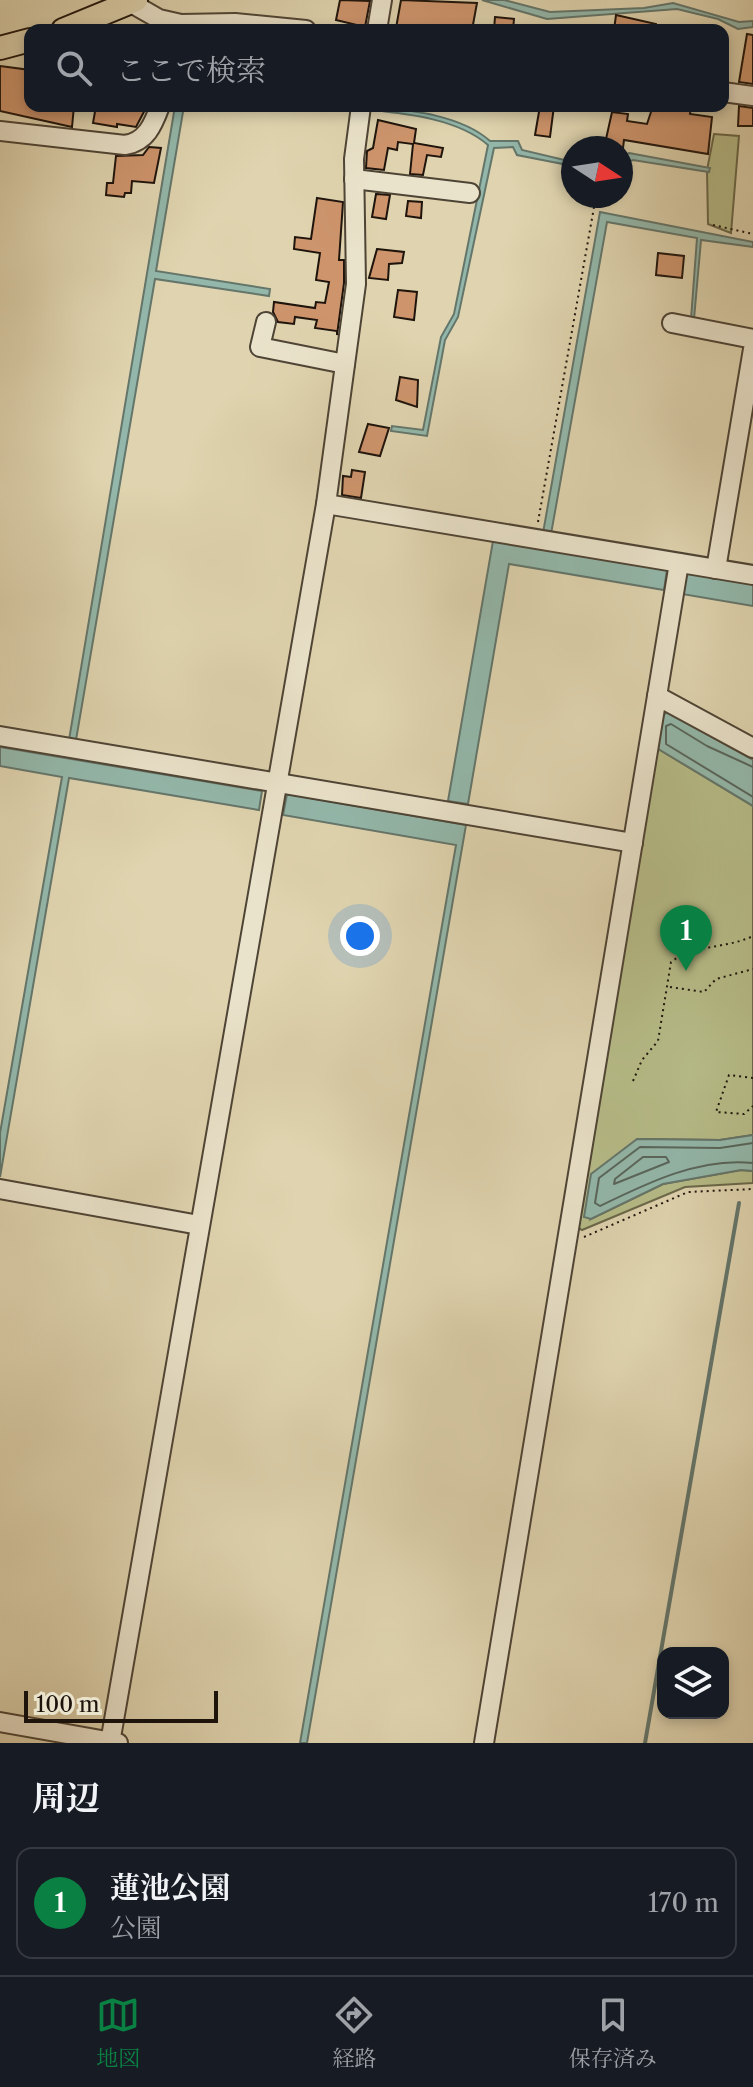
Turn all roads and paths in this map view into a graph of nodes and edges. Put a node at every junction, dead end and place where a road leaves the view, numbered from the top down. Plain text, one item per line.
1 (382, 0) edge
2 (133, 2) edge
3 (78, 24) edge
4 (190, 24) edge
5 (190, 24) edge
6 (245, 24) edge
7 (378, 24) edge
8 (24, 42) edge
9 (0, 48) edge
10 (729, 93) edge
11 (753, 96) edge
12 (157, 112) edge
13 (360, 112) edge
14 (0, 131) edge
15 (354, 179) junction
16 (470, 193) dead end
17 (594, 208) edge
18 (713, 225) dead end
19 (753, 234) edge
20 (266, 322) dead end
21 (672, 323) dead end
22 (753, 339) edge
23 (753, 349) edge
24 (345, 364) junction
25 (326, 504) junction
26 (535, 539) junction
27 (679, 563) junction
28 (716, 569) junction
29 (753, 575) edge
30 (657, 696) junction
31 (0, 736) edge
32 (753, 748) edge
33 (275, 783) junction
34 (633, 843) junction
35 (753, 936) edge
36 (753, 969) edge
37 (669, 987) junction
38 (753, 1078) edge
39 (633, 1081) dead end
40 (753, 1106) edge
41 (0, 1189) edge
42 (753, 1189) edge
43 (199, 1225) junction
44 (567, 1244) junction
45 (0, 1722) edge
46 (112, 1743) edge
47 (484, 1743) edge

1 - 7 street
2 - 3 main road
2 - 4 street
5 - 6 street
8 - 9 main road
10 - 11 street
12 - 14 street
13 - 15 street
15 - 16 street
15 - 24 street
17 - 26 path
18 - 19 path
20 - 24 street
21 - 22 street
23 - 28 street
24 - 25 street
25 - 26 street
25 - 33 street
26 - 27 street
27 - 28 street
27 - 30 street
28 - 29 street
30 - 32 street
30 - 34 street
31 - 33 street
33 - 34 street
33 - 43 street
34 - 44 street
35 - 37 path
36 - 37 path
37 - 39 path
38 - 40 path
41 - 43 street
42 - 44 path
43 - 46 street
44 - 47 street
45 - 46 street

